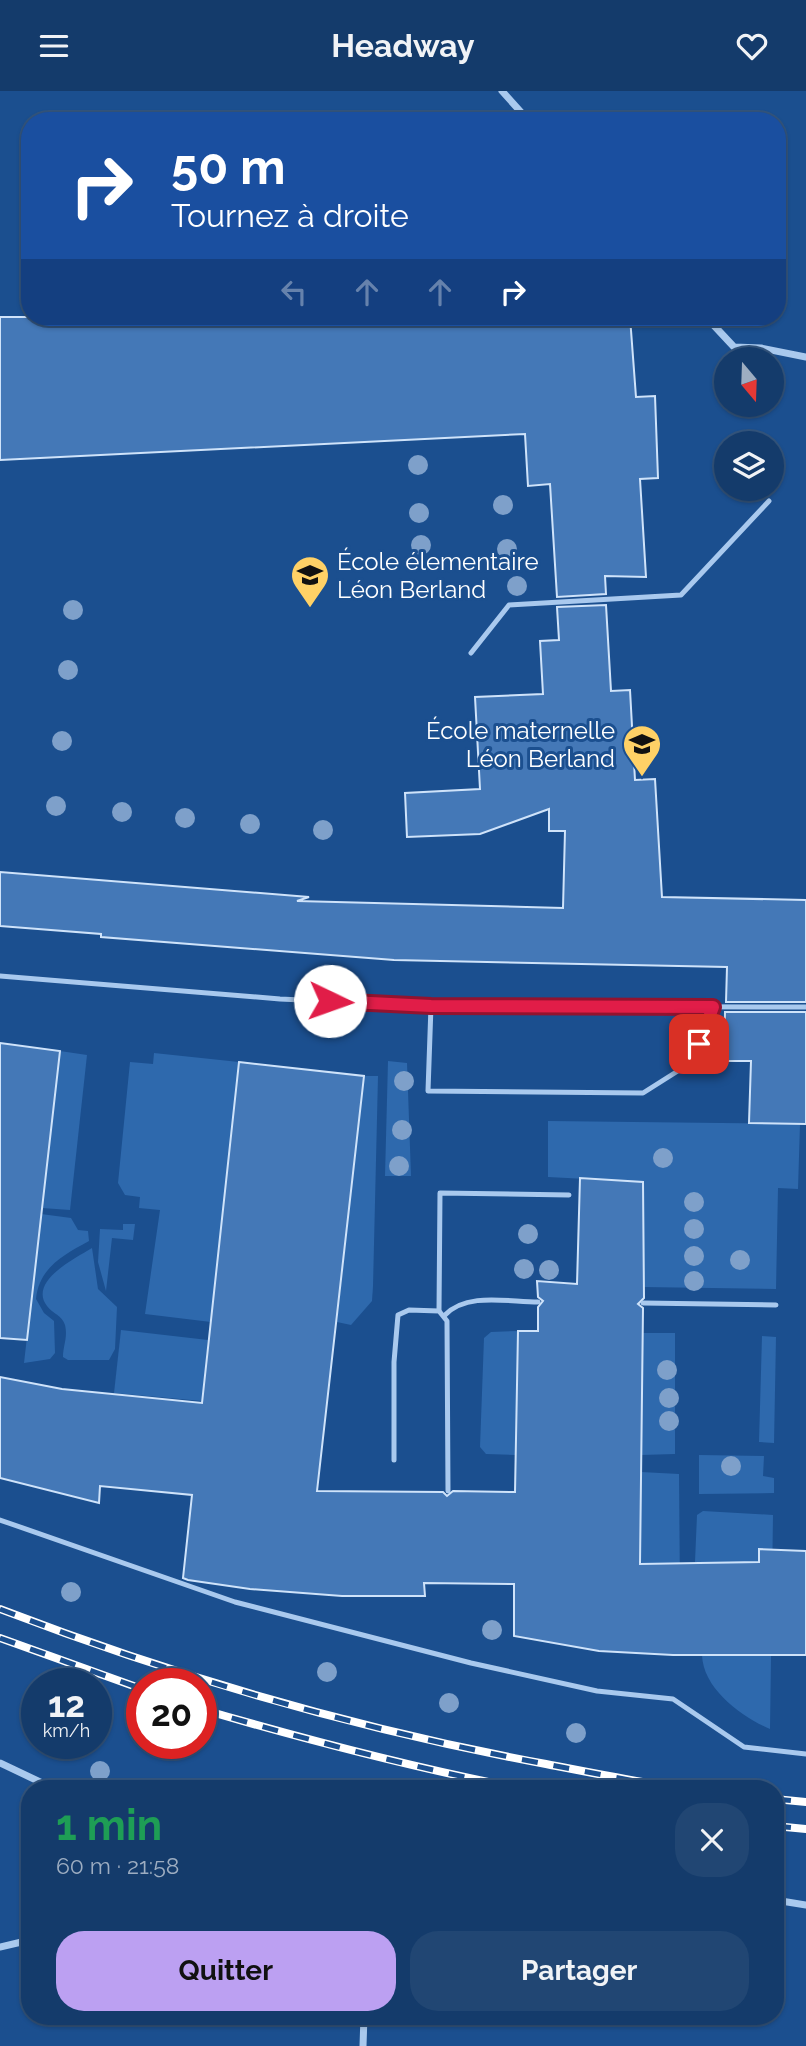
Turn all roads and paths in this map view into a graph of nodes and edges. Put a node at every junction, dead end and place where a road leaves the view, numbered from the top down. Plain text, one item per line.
1 (502, 91) edge
2 (521, 112) edge
3 (714, 326) edge
4 (806, 356) edge
5 (769, 501) dead end
6 (471, 653) dead end
7 (0, 976) edge
8 (431, 1006) junction
9 (713, 1007) junction
10 (806, 1007) edge
11 (569, 1195) dead end
12 (538, 1302) dead end
13 (643, 1303) dead end
14 (776, 1305) dead end
15 (442, 1313) junction
16 (394, 1460) dead end
17 (448, 1492) dead end
18 (0, 1520) edge
19 (806, 1754) edge
20 (0, 1763) edge
21 (36, 1780) edge
22 (784, 1902) edge
23 (806, 1906) edge
24 (21, 1942) edge
25 (0, 1947) edge
26 (364, 2025) edge
27 (363, 2046) edge

1 - 2 street
3 - 4 street
5 - 6 lane
7 - 8 lane
8 - 9 lane
8 - 9 lane
9 - 10 lane
11 - 15 lane
12 - 15 lane
13 - 14 lane
15 - 16 lane
15 - 17 lane
18 - 19 lane
20 - 21 street
22 - 23 street
24 - 25 street
26 - 27 street

